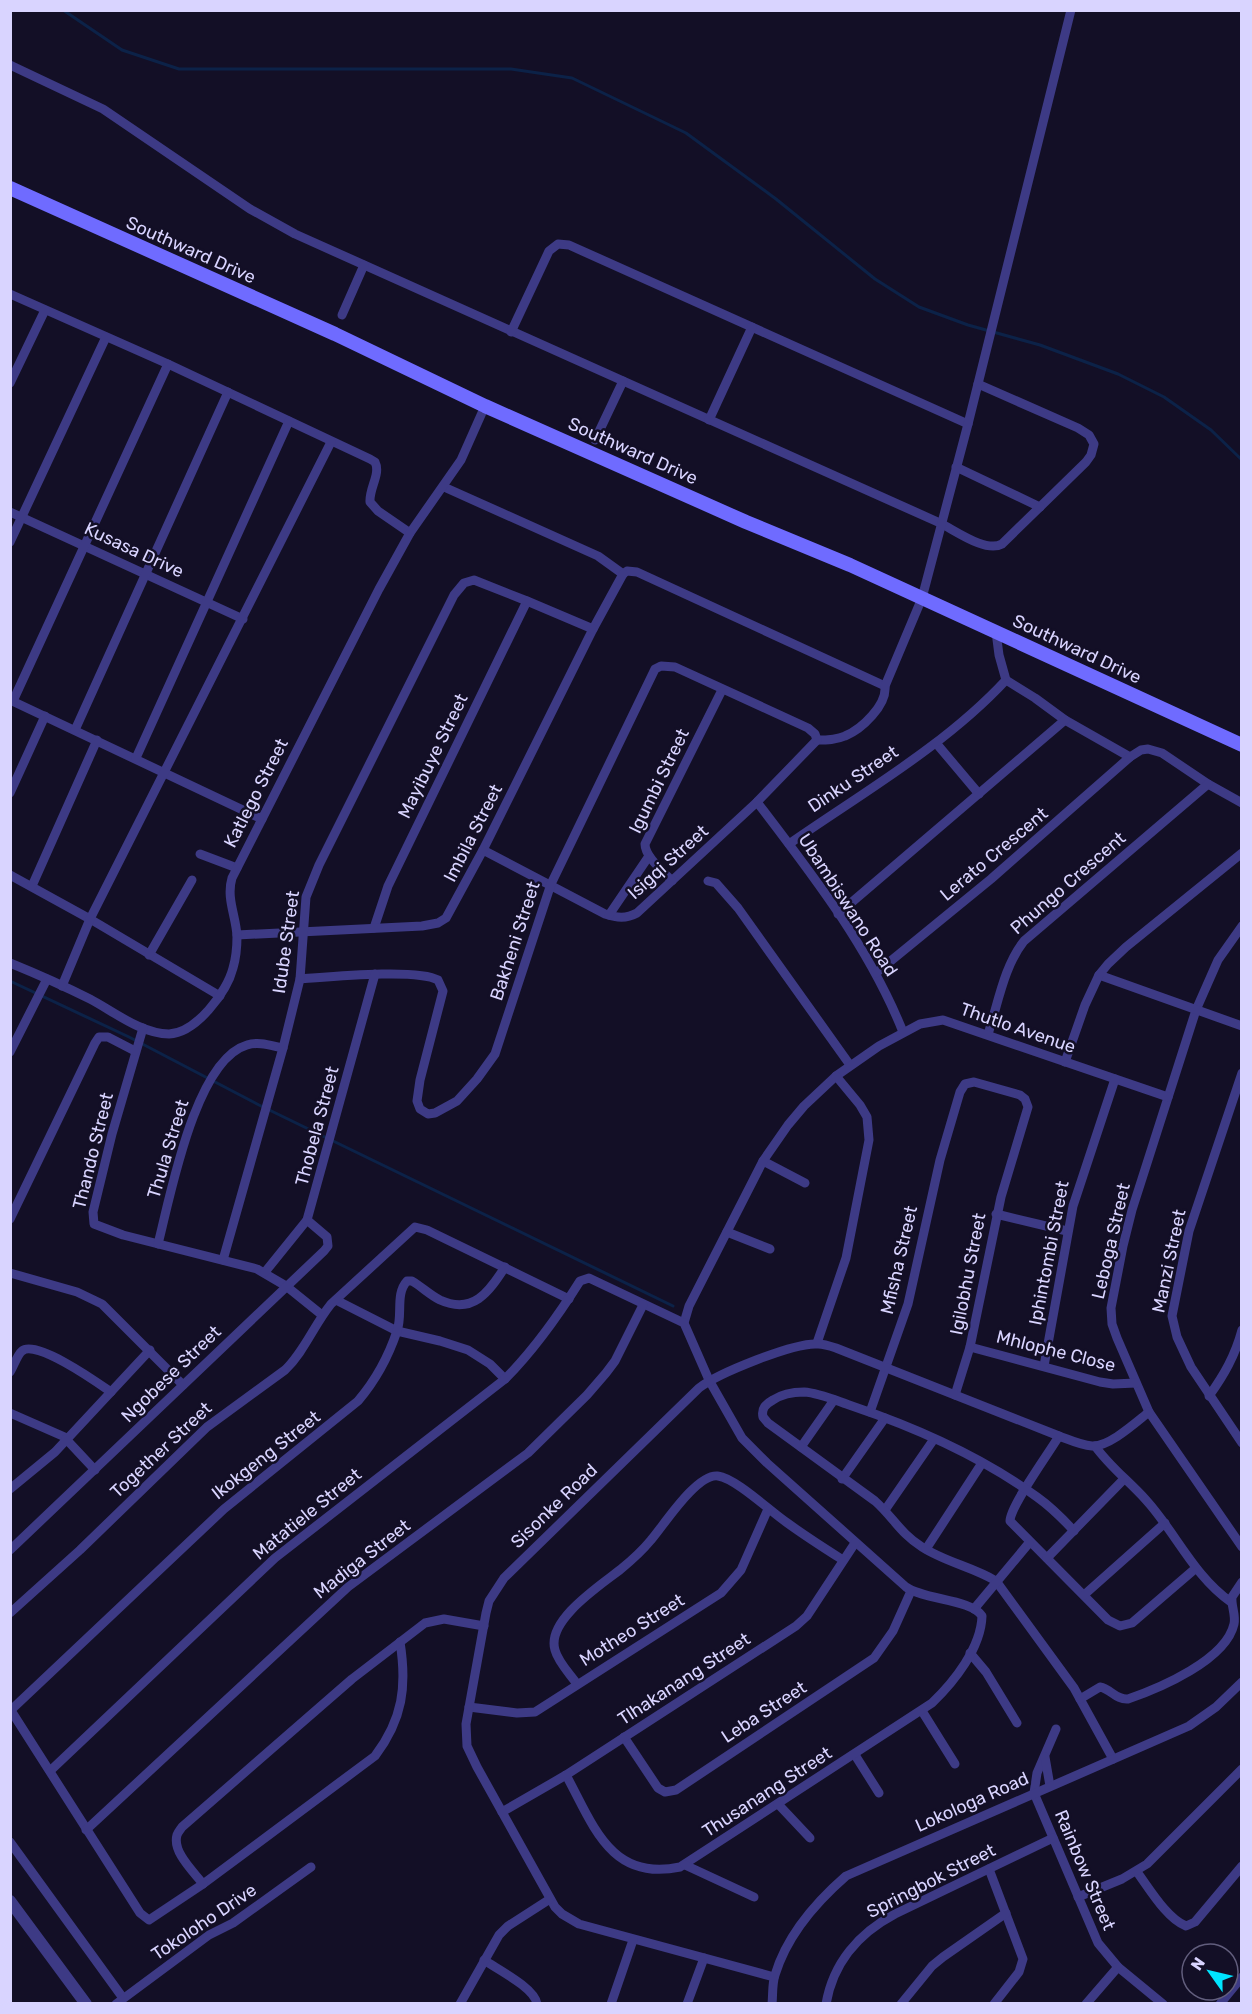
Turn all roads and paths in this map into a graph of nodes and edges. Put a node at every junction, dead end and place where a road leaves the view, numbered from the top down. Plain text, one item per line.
1 (1071, 10) edge
2 (10, 65) edge
3 (10, 188) edge
4 (364, 266) junction
5 (10, 294) edge
6 (45, 310) junction
7 (342, 315) dead end
8 (752, 327) junction
9 (512, 332) junction
10 (106, 337) junction
11 (168, 364) junction
12 (623, 381) junction
13 (10, 383) edge
14 (978, 384) junction
15 (228, 392) junction
16 (485, 406) junction
17 (709, 420) junction
18 (289, 421) junction
19 (968, 424) junction
20 (595, 440) dead end
21 (332, 442) junction
22 (956, 467) junction
23 (444, 487) junction
24 (1040, 507) junction
25 (10, 512) edge
26 (22, 517) junction
27 (940, 523) junction
28 (410, 533) junction
29 (10, 542) edge
30 (85, 546) junction
31 (146, 574) junction
32 (623, 574) junction
33 (922, 598) junction
34 (527, 601) junction
35 (207, 602) junction
36 (243, 619) junction
37 (593, 629) junction
38 (996, 632) junction
39 (1006, 680) junction
40 (885, 686) junction
41 (722, 690) junction
42 (12, 700) edge
43 (45, 716) junction
44 (1065, 720) junction
45 (75, 730) junction
46 (97, 740) junction
47 (817, 741) junction
48 (936, 743) junction
49 (1242, 745) edge
50 (1130, 757) junction
51 (136, 758) junction
52 (165, 772) junction
53 (1208, 784) junction
54 (10, 793) edge
55 (979, 794) junction
56 (757, 802) junction
57 (1242, 803) edge
58 (262, 819) junction
59 (789, 843) junction
60 (483, 850) junction
61 (1242, 853) edge
62 (200, 854) dead end
63 (650, 856) junction
64 (237, 868) junction
65 (10, 874) edge
66 (192, 880) dead end
67 (672, 881) junction
68 (708, 881) dead end
69 (550, 884) junction
70 (32, 886) junction
71 (838, 914) junction
72 (609, 915) junction
73 (90, 919) junction
74 (1242, 926) edge
75 (374, 928) junction
76 (304, 932) junction
77 (237, 935) junction
78 (149, 956) junction
79 (10, 963) edge
80 (876, 973) junction
81 (375, 974) junction
82 (1100, 975) junction
83 (47, 979) junction
84 (300, 979) junction
85 (62, 986) junction
86 (220, 996) junction
87 (1196, 1010) junction
88 (1242, 1026) edge
89 (143, 1028) junction
90 (903, 1032) junction
91 (988, 1034) junction
92 (283, 1048) junction
93 (10, 1052) edge
94 (135, 1052) junction
95 (1065, 1062) junction
96 (850, 1065) junction
97 (1242, 1073) edge
98 (836, 1076) junction
99 (1115, 1079) junction
100 (1168, 1097) junction
101 (1237, 1102) edge
102 (1012, 1160) joint
103 (763, 1161) junction
104 (805, 1183) dead end
105 (996, 1214) junction
106 (10, 1219) edge
107 (307, 1220) junction
108 (1067, 1231) junction
109 (727, 1232) junction
110 (158, 1244) junction
111 (770, 1249) dead end
112 (223, 1260) junction
113 (505, 1267) junction
114 (265, 1272) junction
115 (10, 1274) edge
116 (286, 1286) junction
117 (569, 1299) junction
118 (336, 1300) junction
119 (643, 1305) junction
120 (322, 1315) junction
121 (684, 1323) junction
122 (1242, 1330) edge
123 (397, 1331) junction
124 (817, 1343) junction
125 (970, 1347) junction
126 (150, 1350) junction
127 (1044, 1366) junction
128 (886, 1367) junction
129 (10, 1372) edge
130 (505, 1379) junction
131 (709, 1380) junction
132 (1136, 1383) junction
133 (183, 1384) junction
134 (111, 1392) junction
135 (955, 1395) junction
136 (1209, 1396) junction
137 (834, 1400) junction
138 (870, 1412) junction
139 (1149, 1412) junction
140 (10, 1413) edge
141 (885, 1418) junction
142 (1059, 1436) junction
143 (66, 1439) junction
144 (934, 1439) junction
145 (1242, 1443) edge
146 (1095, 1446) junction
147 (801, 1447) junction
148 (982, 1463) junction
149 (95, 1470) junction
150 (842, 1479) junction
151 (1124, 1479) junction
152 (10, 1489) edge
153 (1025, 1489) junction
154 (768, 1509) junction
155 (885, 1509) junction
156 (1165, 1523) junction
157 (1074, 1531) junction
158 (855, 1543) junction
159 (1029, 1543) junction
160 (1242, 1547) edge
161 (926, 1549) junction
162 (10, 1550) edge
163 (1047, 1558) junction
164 (843, 1560) junction
165 (1196, 1568) junction
166 (996, 1581) junction
167 (1242, 1582) edge
168 (911, 1591) junction
169 (1084, 1595) junction
170 (1231, 1602) junction
171 (974, 1609) junction
172 (10, 1613) edge
173 (484, 1626) junction
174 (400, 1642) junction
175 (970, 1653) junction
176 (1242, 1682) edge
177 (577, 1684) junction
178 (1080, 1699) junction
179 (469, 1707) junction
180 (11, 1709) edge
181 (922, 1711) junction
182 (1017, 1723) dead end
183 (1056, 1729) dead end
184 (624, 1737) junction
185 (855, 1755) junction
186 (1045, 1757) junction
187 (1113, 1759) junction
188 (955, 1764) dead end
189 (1242, 1769) edge
190 (50, 1772) junction
191 (566, 1774) junction
192 (1050, 1786) junction
193 (879, 1793) dead end
194 (1034, 1793) junction
195 (778, 1804) junction
196 (502, 1812) junction
197 (86, 1830) junction
198 (810, 1838) dead end
199 (1053, 1838) junction
200 (10, 1842) edge
201 (685, 1865) junction
202 (1242, 1866) edge
203 (310, 1867) dead end
204 (989, 1869) junction
205 (1137, 1872) junction
206 (203, 1884) junction
207 (754, 1897) dead end
208 (1078, 1897) junction
209 (550, 1899) junction
210 (10, 1901) edge
211 (1006, 1913) junction
212 (633, 1940) junction
213 (704, 1958) junction
214 (484, 1960) junction
215 (1118, 1967) junction
216 (774, 1977) junction
217 (1242, 1977) edge
218 (120, 2001) edge
219 (1090, 2002) edge
220 (87, 2004) edge
221 (460, 2004) edge
222 (537, 2004) edge
223 (611, 2004) edge
224 (687, 2004) edge
225 (772, 2004) edge
226 (826, 2004) edge
227 (901, 2004) edge
228 (994, 2004) edge
229 (1163, 2004) edge
230 (1220, 2004) edge

1 - 14 street
2 - 4 street
3 - 16 main road, Southward Drive
4 - 7 street
4 - 9 street
5 - 6 street
6 - 10 street
6 - 13 street
8 - 9 street
8 - 17 street
8 - 19 street
9 - 12 street
10 - 11 street
10 - 26 street
11 - 15 street
11 - 30 street
12 - 17 street
12 - 20 street
14 - 19 street
14 - 24 street
15 - 18 street
15 - 31 street
16 - 23 street, Katlego Street
16 - 33 main road, Southward Drive
17 - 27 street
18 - 21 street
18 - 35 street
19 - 22 street
21 - 28 street
21 - 36 street
22 - 24 street
22 - 27 street
23 - 28 street, Katlego Street
23 - 32 street
24 - 27 street
25 - 26 street, Kusasa Drive
26 - 29 street
26 - 30 street, Kusasa Drive
27 - 33 street
28 - 58 street, Katlego Street
30 - 31 street, Kusasa Drive
30 - 42 street
31 - 35 street, Kusasa Drive
31 - 45 street
32 - 37 street, Imbila Street
32 - 40 street
33 - 38 main road, Southward Drive
33 - 40 street
34 - 37 street
34 - 75 street, Mayibuye Street
34 - 76 street, Idube Street
35 - 36 street, Kusasa Drive
35 - 51 street
36 - 52 street
37 - 60 street, Imbila Street
38 - 39 street
38 - 49 main road, Southward Drive
39 - 44 street
39 - 48 street, Dinku Street
40 - 47 street
41 - 47 street, Bakheni Street
41 - 63 street, Igumbi Street
41 - 69 street, Bakheni Street
42 - 43 street
43 - 45 street
43 - 54 street
44 - 50 street
44 - 55 street
45 - 46 street
46 - 51 street
46 - 70 street
47 - 56 street, Isigqi Street
48 - 55 street
48 - 59 street, Dinku Street
50 - 53 street
50 - 80 street, Lerato Crescent
51 - 52 street
52 - 58 street
52 - 73 street
53 - 57 street
53 - 91 street, Phungo Crescent
55 - 71 street
56 - 59 street, Ubambiswano Road
56 - 67 street, Isigqi Street
58 - 64 street, Katlego Street
59 - 71 street, Ubambiswano Road
60 - 69 street
60 - 75 street, Imbila Street
61 - 82 street
62 - 64 street
63 - 67 street, Igumbi Street
63 - 72 street
64 - 77 street, Katlego Street
65 - 70 street
66 - 78 street
67 - 72 street, Isigqi Street
68 - 96 street
69 - 72 street
69 - 81 street, Bakheni Street
70 - 73 street
71 - 80 street, Ubambiswano Road
73 - 78 street
73 - 85 street
74 - 87 street, Leboga Street
75 - 76 street, Imbila Street
76 - 77 street, Imbila Street
76 - 84 street, Idube Street
77 - 86 street, Katlego Street
78 - 86 street
79 - 83 street, Katlego Street
80 - 90 street, Ubambiswano Road
81 - 84 street, Bakheni Street
81 - 107 street, Thobela Street
82 - 87 street
82 - 95 street
83 - 85 street, Katlego Street
83 - 93 street
84 - 92 street, Idube Street
85 - 89 street, Katlego Street
86 - 89 street, Katlego Street
87 - 88 street
87 - 100 street, Leboga Street
89 - 94 street, Thando Street
90 - 91 street, Thutlo Avenue
90 - 96 street, Thutlo Avenue
91 - 95 street, Thutlo Avenue
92 - 110 street, Thula Street
92 - 112 street, Idube Street
94 - 106 street
94 - 110 street, Thando Street
95 - 99 street, Thutlo Avenue
96 - 98 street, Thutlo Avenue
97 - 101 street, Manzi Street
98 - 103 street, Thutlo Avenue
98 - 124 street
99 - 100 street, Thutlo Avenue
99 - 108 street, Iphintombi Street
100 - 132 street, Leboga Street
101 - 136 street, Manzi Street
102 - 105 street, Igilobhu Street
102 - 128 street, Mfisha Street
103 - 104 street
103 - 109 street, Thutlo Avenue
105 - 108 street
105 - 125 street, Igilobhu Street
107 - 114 street, Thobela Street
107 - 116 street, Ngobese Street
108 - 127 street, Iphintombi Street
109 - 111 street
109 - 121 street, Thutlo Avenue
110 - 112 street, Thando Street
112 - 114 street, Thando Street
113 - 117 street
113 - 118 street, Together Street
113 - 123 street, Ikokgeng Street
114 - 116 street, Thando Street
115 - 126 street
116 - 120 street
116 - 133 street, Ngobese Street
117 - 119 street, Matatiele Street
117 - 130 street, Matatiele Street
118 - 120 street, Together Street
118 - 123 street
119 - 121 street
119 - 197 street, Madiga Street
120 - 172 street, Together Street
121 - 131 street
122 - 136 street
123 - 130 street
123 - 180 street, Ikokgeng Street
124 - 128 street, Sisonke Road
124 - 131 street, Sisonke Road
125 - 127 street, Mhlophe Close
125 - 135 street, Igilobhu Street
126 - 133 street
126 - 134 street
127 - 132 street, Mhlophe Close
128 - 135 street, Sisonke Road
128 - 138 street, Mfisha Street
129 - 134 street
130 - 190 street, Matatiele Street
131 - 158 street
131 - 173 street, Sisonke Road
132 - 139 street, Leboga Street
133 - 149 street, Ngobese Street
134 - 143 street
135 - 142 street, Sisonke Road
136 - 145 street, Manzi Street
137 - 138 street
137 - 147 street
137 - 147 street
138 - 141 street
139 - 146 street
139 - 160 street, Leboga Street
140 - 143 street
141 - 144 street
141 - 150 street
142 - 146 street, Sisonke Road
142 - 153 street
143 - 149 street
143 - 152 street
144 - 148 street
144 - 155 street
146 - 151 street
147 - 150 street
148 - 153 street
148 - 161 street
149 - 162 street, Ngobese Street
150 - 155 street
151 - 156 street
151 - 157 street
153 - 157 street
153 - 159 street
154 - 164 street
154 - 177 street, Motheo Street
154 - 177 street
155 - 161 street
156 - 165 street
156 - 169 street
157 - 163 street
158 - 164 street, Tlhakanang Street
158 - 168 street
159 - 163 street
159 - 166 street
161 - 166 street
163 - 169 street
164 - 184 street, Tlhakanang Street
165 - 169 street
165 - 170 street
166 - 171 street
166 - 178 street
167 - 170 street
168 - 171 street
168 - 184 street, Leba Street
170 - 178 street
171 - 175 street, Thusanang Street
173 - 174 street
173 - 179 street, Sisonke Road
174 - 206 street
174 - 206 street
175 - 181 street, Thusanang Street
175 - 182 street
176 - 187 street, Lokologa Road
177 - 179 street, Motheo Street
178 - 187 street
179 - 196 street, Sisonke Road
180 - 190 street
181 - 185 street, Thusanang Street
181 - 188 street
183 - 186 street
184 - 191 street, Tlhakanang Street
185 - 193 street
185 - 195 street, Thusanang Street
186 - 192 street
186 - 194 street
187 - 192 street, Lokologa Road
189 - 205 street
190 - 197 street
191 - 196 street, Tlhakanang Street
191 - 201 street, Thusanang Street
192 - 194 street, Lokologa Road
194 - 199 street, Rainbow Street
194 - 216 street, Lokologa Road
195 - 198 street
195 - 201 street, Thusanang Street
196 - 209 street, Sisonke Road
197 - 206 street
199 - 204 street, Springbok Street
199 - 208 street, Rainbow Street
200 - 218 street
201 - 207 street
202 - 205 street
203 - 218 street, Tokoloho Drive
204 - 211 street
204 - 226 street, Springbok Street
205 - 208 street
208 - 215 street, Rainbow Street
209 - 212 street, Sisonke Road
209 - 214 street
210 - 220 street
211 - 227 street
211 - 228 street
212 - 213 street, Sisonke Road
212 - 223 street
213 - 216 street, Sisonke Road
213 - 224 street
214 - 221 street
214 - 222 street
215 - 219 street
215 - 229 street, Rainbow Street
216 - 225 street, Lokologa Road
217 - 230 street

